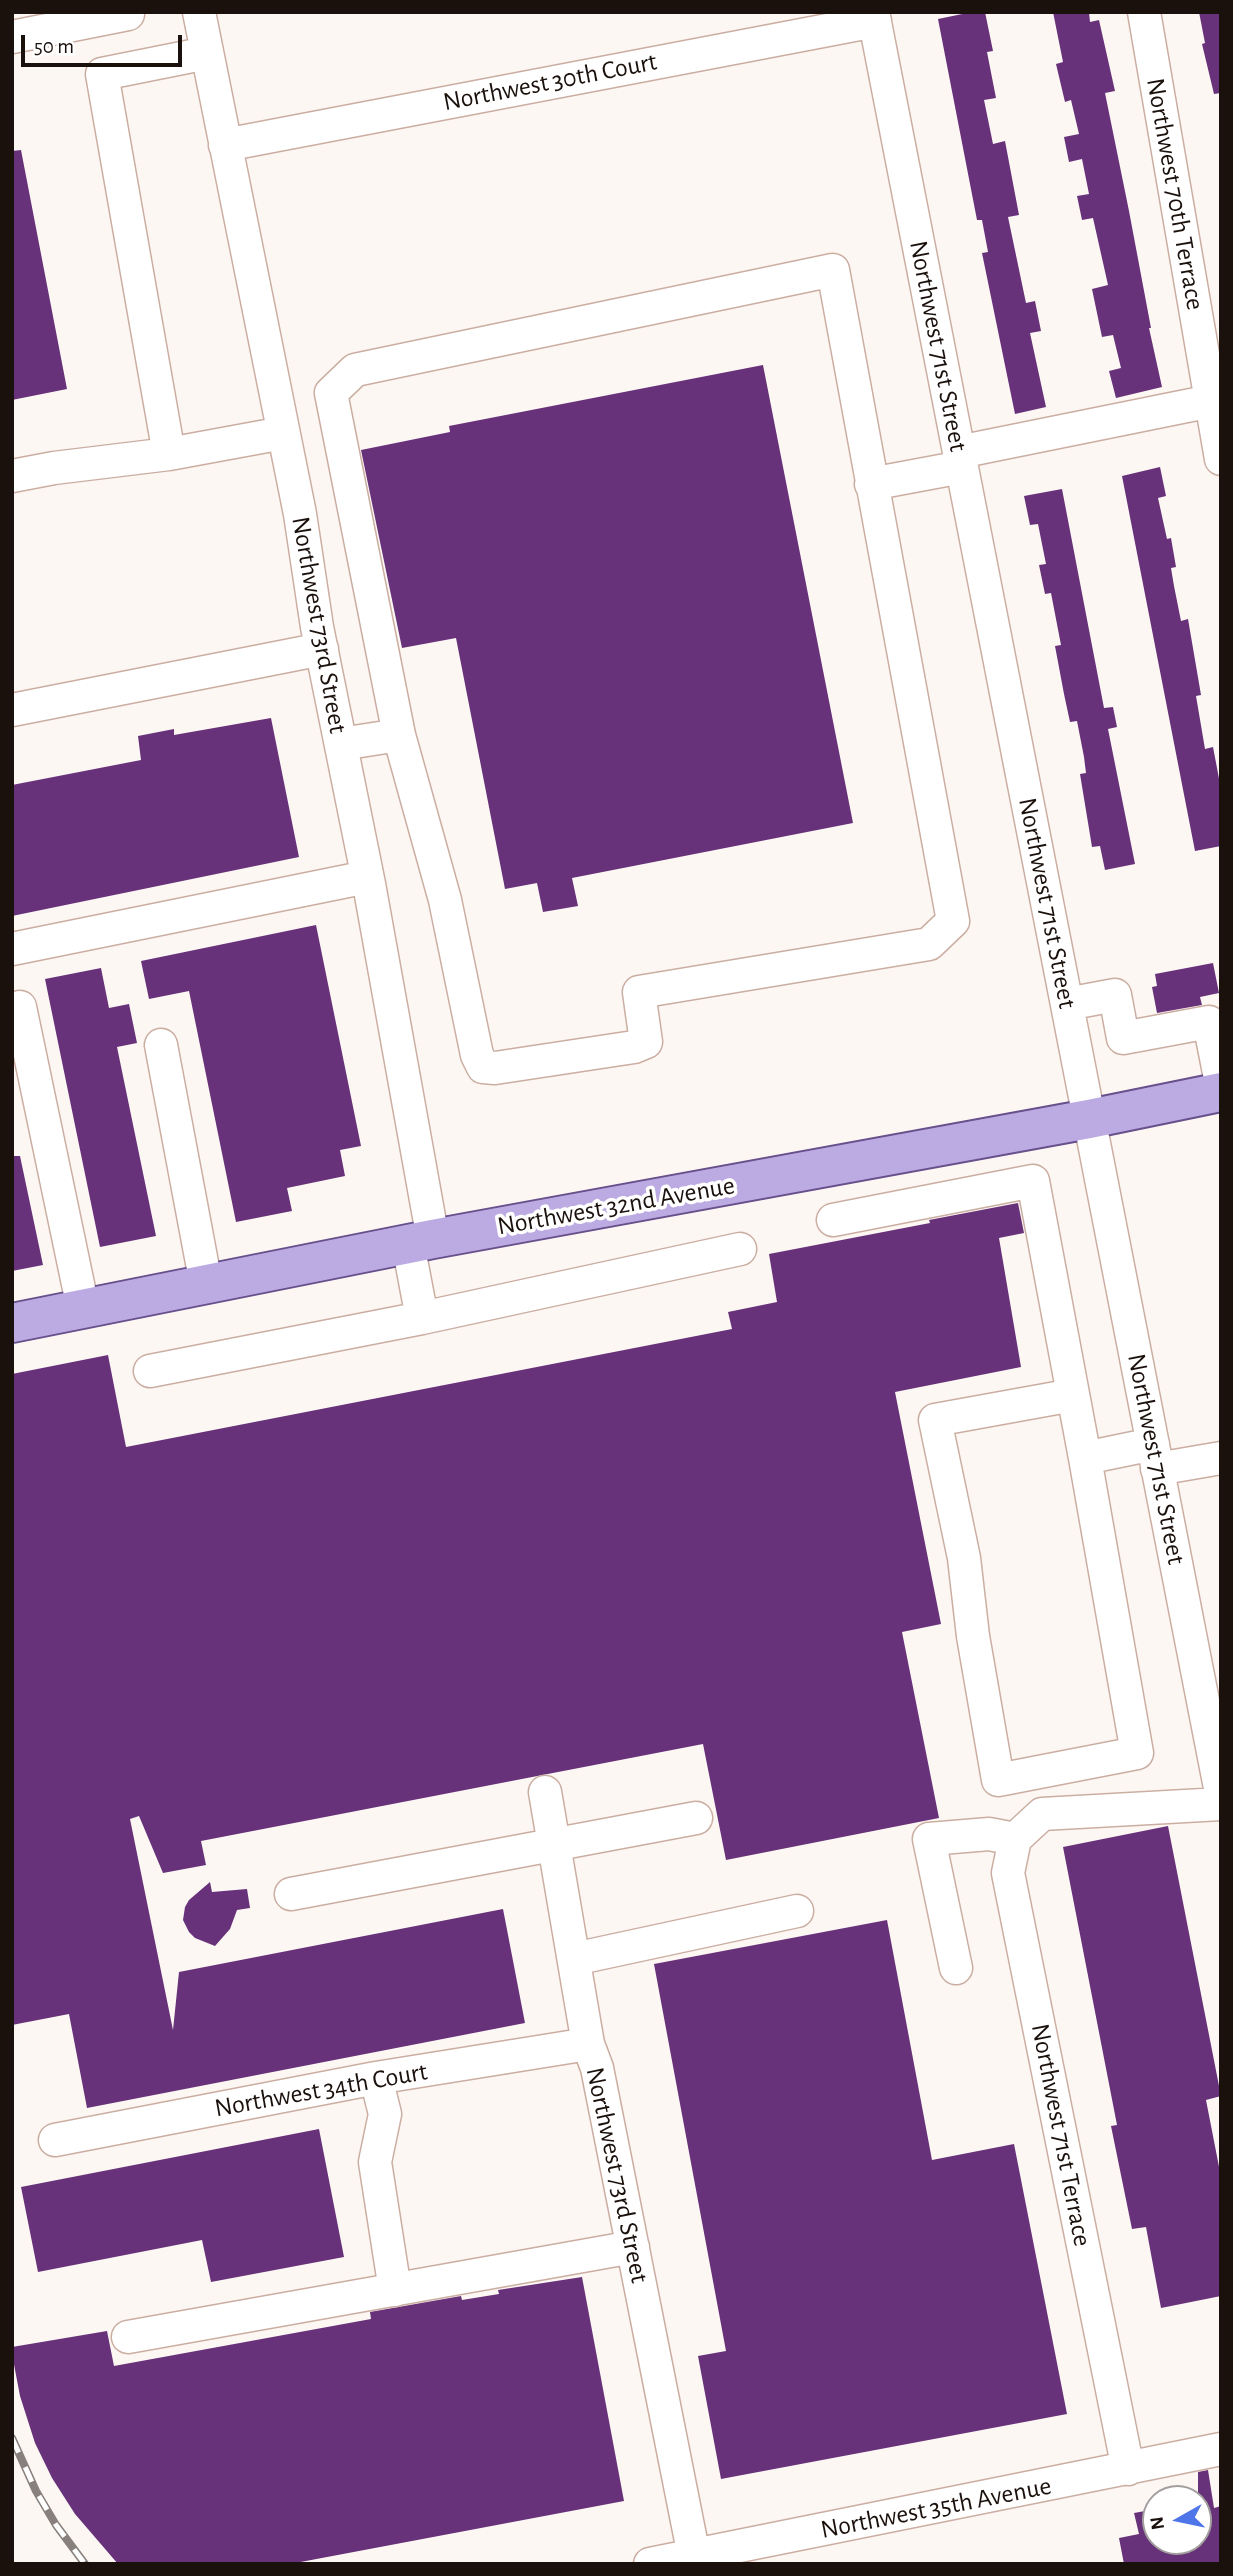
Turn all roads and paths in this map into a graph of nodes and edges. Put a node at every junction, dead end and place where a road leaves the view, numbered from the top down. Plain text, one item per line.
1 (199, 12) edge
2 (1144, 12) edge
3 (108, 15) edge
4 (874, 16) edge
5 (12, 37) edge
6 (207, 53) junction
7 (225, 145) junction
8 (1216, 400) edge
9 (283, 433) junction
10 (169, 454) junction
11 (1221, 459) edge
12 (961, 460) junction
13 (12, 477) edge
14 (871, 484) junction
15 (322, 649) junction
16 (12, 710) edge
17 (399, 736) junction
18 (341, 744) junction
19 (367, 877) junction
20 (12, 949) edge
21 (1067, 1004) junction
22 (20, 1007) dead end
23 (161, 1045) dead end
24 (1221, 1083) edge
25 (1221, 1092) edge
26 (1089, 1119) junction
27 (833, 1220) dead end
28 (420, 1241) junction
29 (740, 1249) dead end
30 (206, 1284) junction
31 (83, 1308) junction
32 (422, 1318) junction
33 (12, 1322) edge
34 (150, 1371) dead end
35 (1073, 1395) junction
36 (1155, 1457) junction
37 (1085, 1458) junction
38 (1221, 1458) edge
39 (545, 1792) dead end
40 (1221, 1793) edge
41 (1221, 1804) edge
42 (696, 1818) dead end
43 (1014, 1839) junction
44 (554, 1846) junction
45 (291, 1894) dead end
46 (797, 1911) dead end
47 (574, 1959) junction
48 (956, 1968) dead end
49 (588, 2044) junction
50 (376, 2078) junction
51 (55, 2140) dead end
52 (633, 2247) junction
53 (396, 2290) junction
54 (128, 2337) dead end
55 (1221, 2449) edge
56 (1128, 2469) junction
57 (694, 2556) junction
58 (650, 2564) edge

1 - 6 street, Northwest 73rd Street
2 - 8 street, Northwest 70th Terrace
3 - 5 street
4 - 7 street, Northwest 30th Court
4 - 12 street, Northwest 71st Street
6 - 7 street, Northwest 73rd Street
6 - 10 street
7 - 9 street, Northwest 73rd Street
8 - 11 street, Northwest 70th Terrace
8 - 12 street
9 - 10 street
9 - 15 street, Northwest 73rd Street
10 - 13 street
12 - 14 street
12 - 21 street, Northwest 71st Street
14 - 17 street
14 - 17 street
15 - 16 street
15 - 18 street, Northwest 73rd Street
17 - 18 street
18 - 19 street, Northwest 73rd Street
19 - 20 street
19 - 28 street, Northwest 73rd Street
21 - 24 street
21 - 26 street, Northwest 71st Street
22 - 31 street
23 - 30 street
25 - 26 main road, Northwest 32nd Avenue
26 - 28 main road, Northwest 32nd Avenue
26 - 36 street, Northwest 71st Street
27 - 35 street
28 - 30 main road, Northwest 32nd Avenue
28 - 32 street, Northwest 73rd Street
29 - 32 street
30 - 31 main road, Northwest 32nd Avenue
31 - 33 main road, Northwest 32nd Avenue
32 - 34 street
35 - 37 street
35 - 37 street
36 - 37 street
36 - 38 street
36 - 40 street, Northwest 71st Street
39 - 44 street, Northwest 73rd Street
41 - 43 street
42 - 44 street
43 - 48 street
43 - 56 street, Northwest 71st Terrace
44 - 45 street
44 - 47 street, Northwest 73rd Street
46 - 47 street
47 - 49 street, Northwest 73rd Street
49 - 50 street, Northwest 34th Court
49 - 52 street, Northwest 73rd Street
50 - 51 street, Northwest 34th Court
50 - 53 street
52 - 53 street
52 - 57 street, Northwest 73rd Street
53 - 54 street
55 - 56 street, Northwest 35th Avenue
56 - 57 street, Northwest 35th Avenue
57 - 58 street, Northwest 35th Avenue

